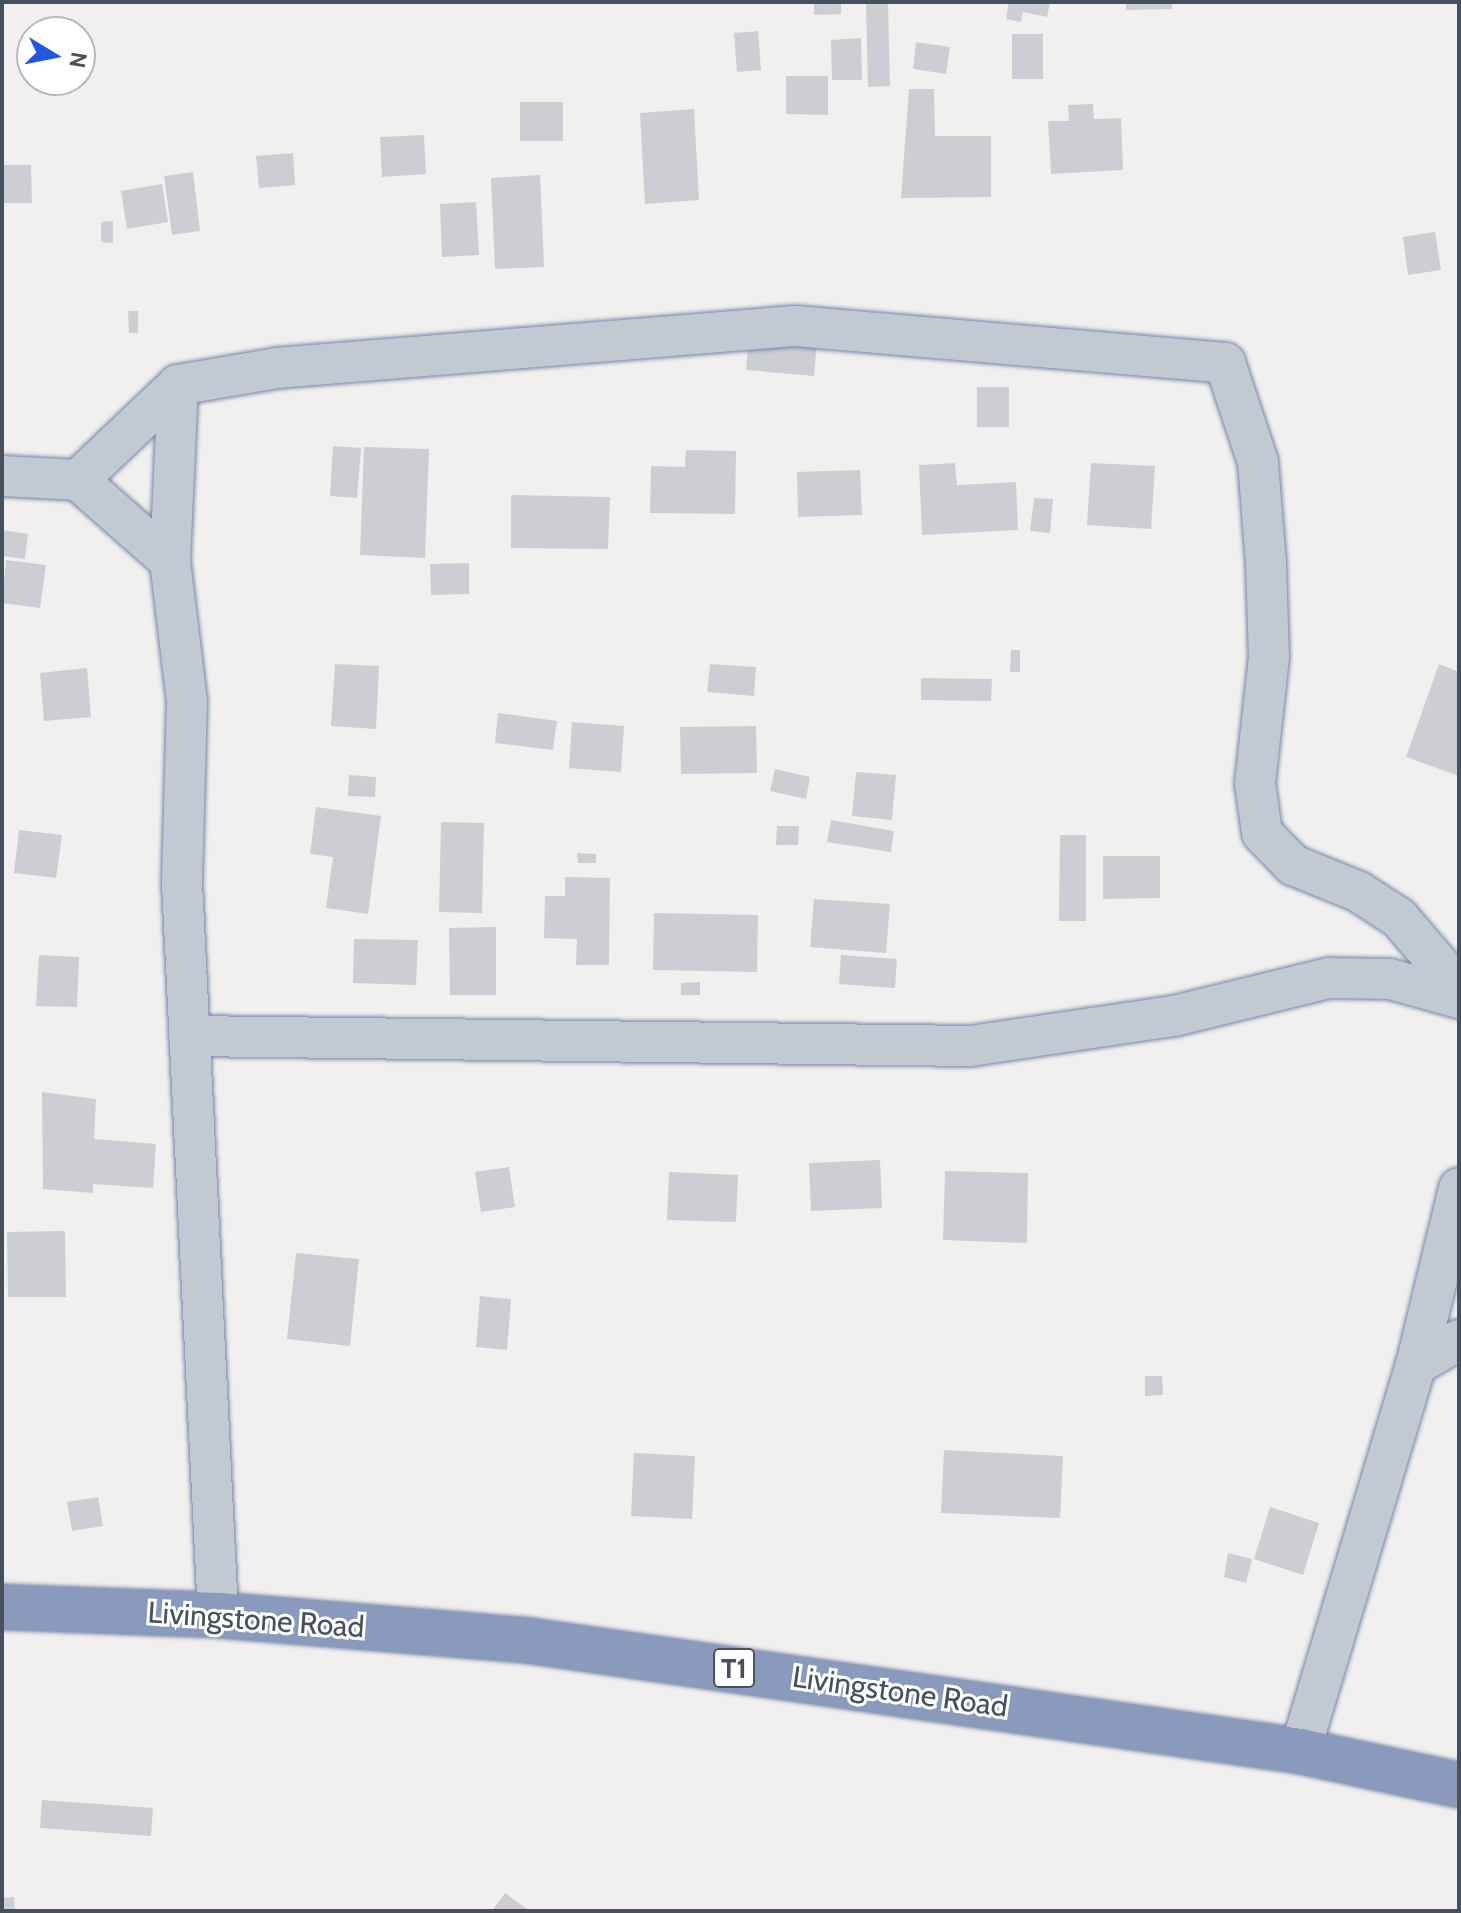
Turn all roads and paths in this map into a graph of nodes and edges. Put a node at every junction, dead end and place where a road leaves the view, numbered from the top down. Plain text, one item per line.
1 (178, 385) junction
2 (2, 476) edge
3 (78, 480) junction
4 (170, 561) junction
5 (1459, 988) edge
6 (1459, 998) edge
7 (189, 1036) junction
8 (1459, 1188) edge
9 (1459, 1340) edge
10 (1416, 1365) junction
11 (2, 1607) edge
12 (218, 1615) junction
13 (1300, 1751) junction
14 (1459, 1785) edge

1 - 3 street
1 - 4 street
1 - 5 street
2 - 3 street
3 - 4 street
4 - 7 street
6 - 7 street
7 - 12 street
8 - 10 street
9 - 10 street
10 - 13 street
11 - 12 highway, Livingstone Road / T1
12 - 13 highway, Livingstone Road / T1
13 - 14 highway, Livingstone Road / T1

